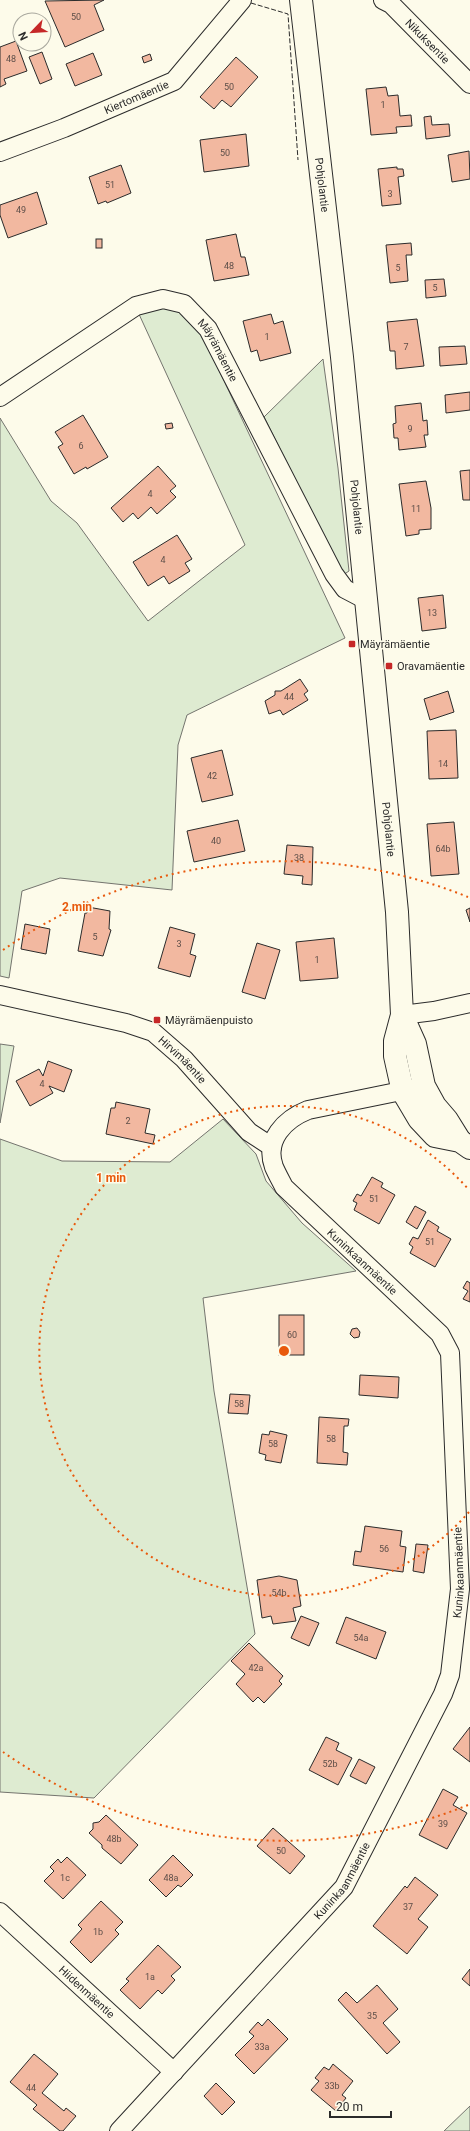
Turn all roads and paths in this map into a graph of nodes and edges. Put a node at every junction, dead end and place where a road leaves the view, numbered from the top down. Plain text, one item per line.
1 (242, 0) edge
2 (301, 0) edge
3 (383, 0) edge
4 (470, 84) edge
5 (0, 152) edge
6 (0, 397) edge
7 (366, 600) junction
8 (0, 996) edge
9 (470, 1002) edge
10 (402, 1015) junction
11 (424, 1086) junction
12 (403, 1092) junction
13 (465, 1144) edge
14 (272, 1147) junction
15 (0, 1912) edge
16 (174, 2072) junction
17 (119, 2131) edge

1 - 5 street, Kiertomäentie
2 - 7 street, Pohjolantie
3 - 4 street, Nikuksentie
6 - 7 street, Mäyrämäentie
7 - 10 street, Pohjolantie
8 - 14 street, Hirvimäentie
9 - 10 street
10 - 11 street, Pohjolantie
10 - 12 street, Pohjolantie
11 - 12 street
11 - 13 street, Pohjolantie
12 - 13 street, Pohjolantie
12 - 14 street
14 - 16 street, Kuninkaanmäentie
15 - 16 street, Hiidenmäentie
16 - 17 street, Kuninkaanmäentie

